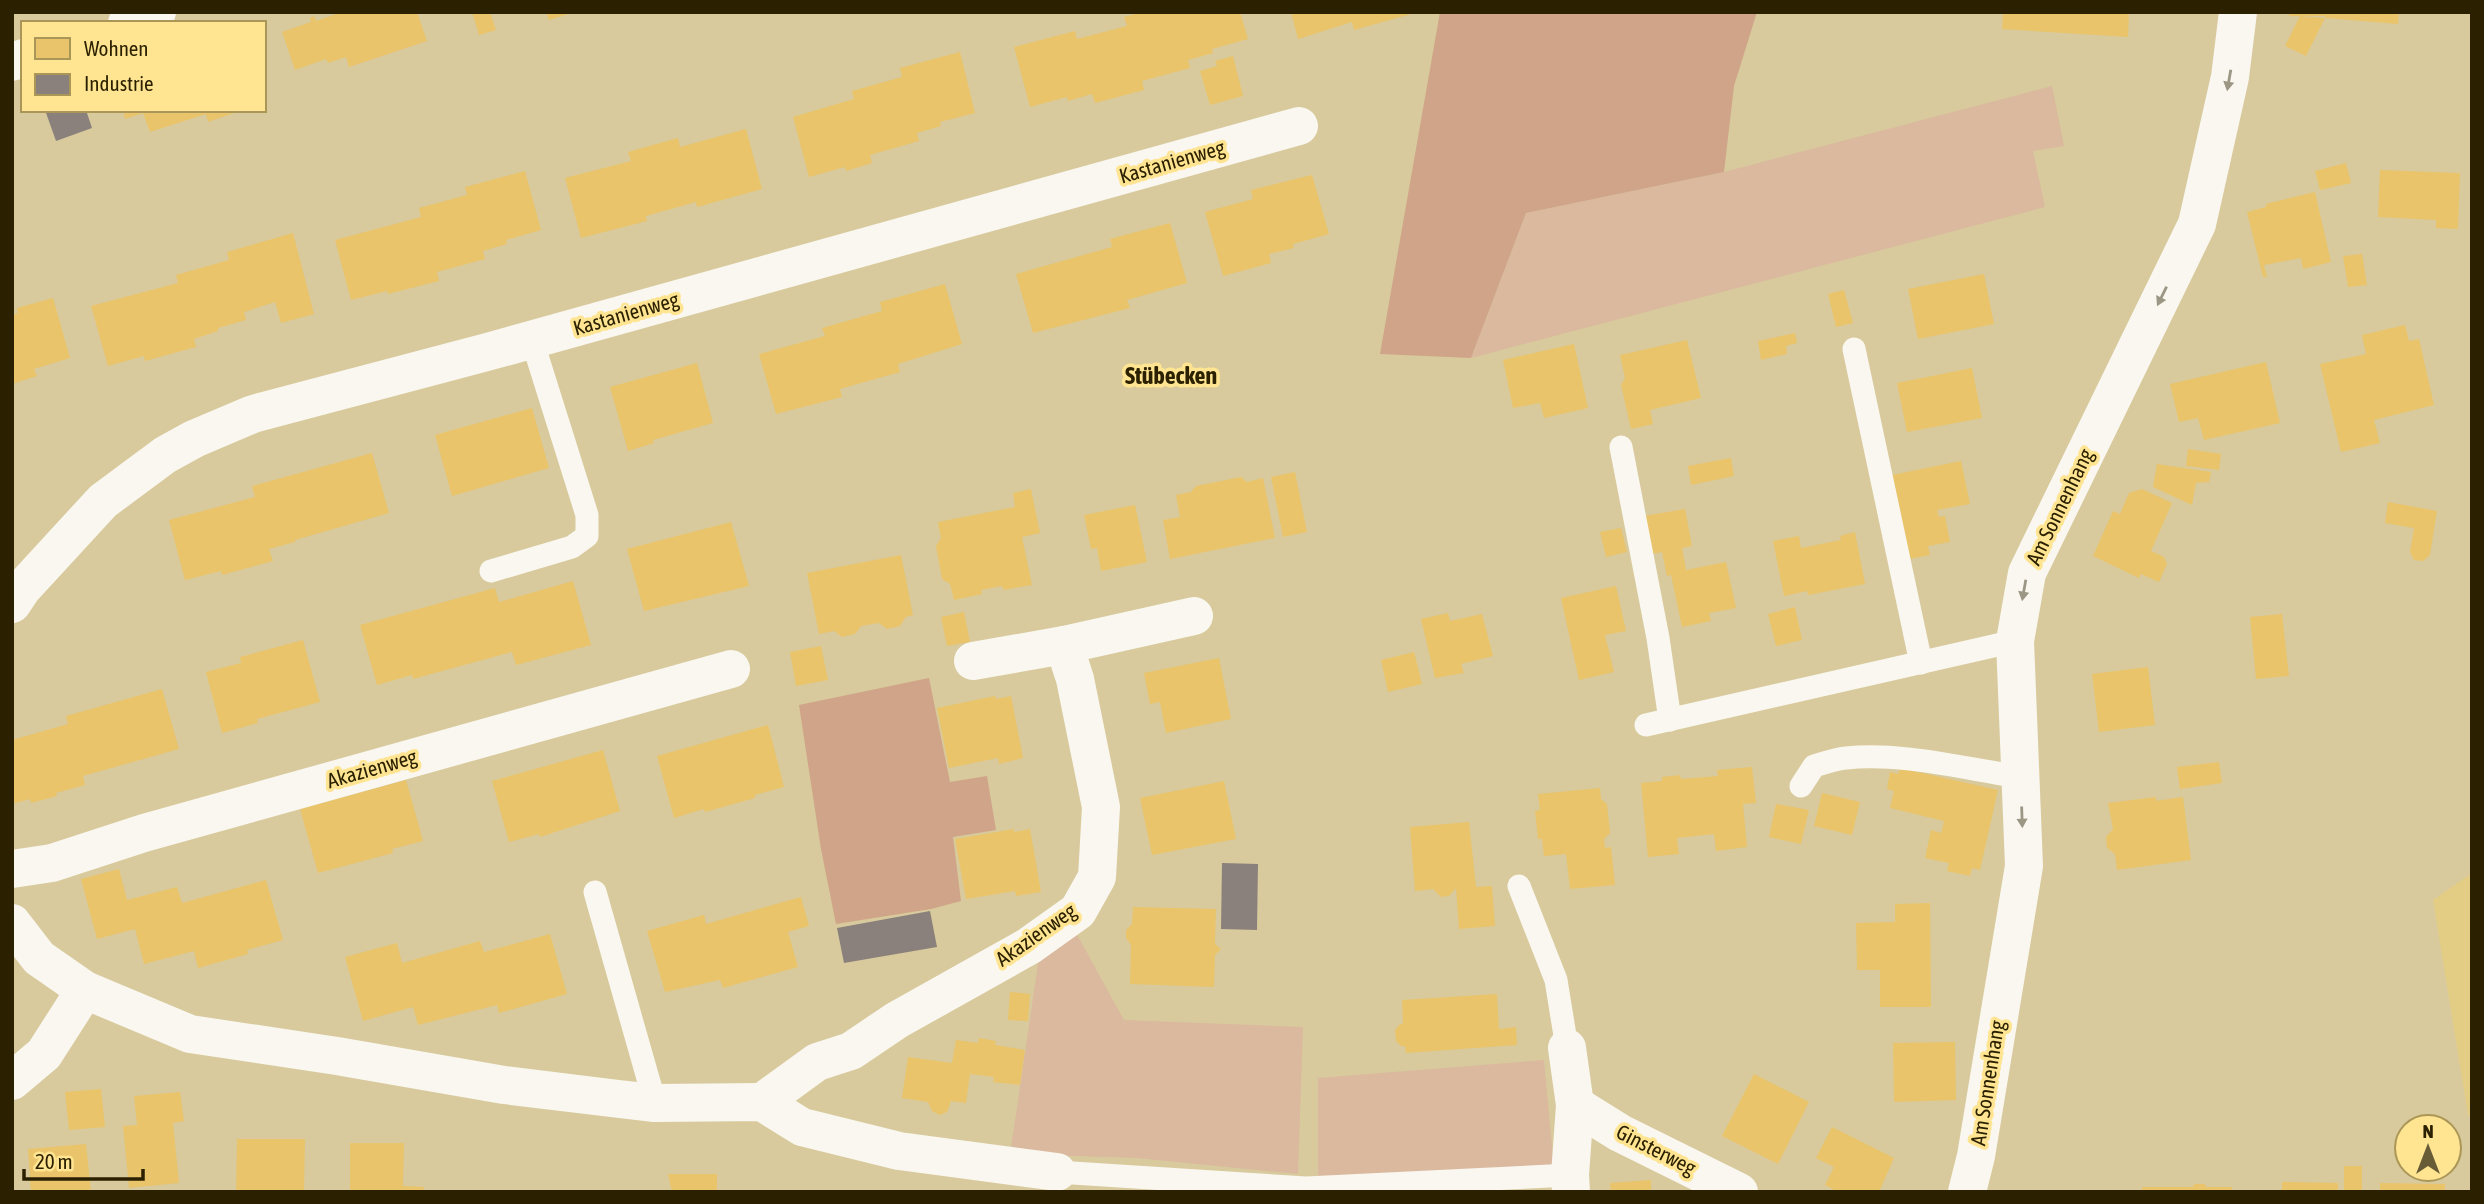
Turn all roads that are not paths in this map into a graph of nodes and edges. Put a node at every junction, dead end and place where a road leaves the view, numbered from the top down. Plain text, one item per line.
1 (157, 12) edge
2 (2238, 12) edge
3 (132, 21) edge
4 (1299, 126) dead end
5 (532, 340) junction
6 (1854, 349) dead end
7 (1620, 447) dead end
8 (491, 570) dead end
9 (12, 604) edge
10 (1194, 616) dead end
11 (2015, 641) junction
12 (1064, 645) junction
13 (973, 662) dead end
14 (1921, 663) junction
15 (732, 669) dead end
16 (1670, 720) junction
17 (1646, 725) dead end
18 (2021, 777) junction
19 (1801, 786) dead end
20 (12, 869) edge
21 (1519, 886) dead end
22 (596, 892) dead end
23 (12, 923) edge
24 (85, 990) junction
25 (1567, 1048) joint
26 (12, 1081) edge
27 (762, 1102) junction
28 (655, 1103) junction
29 (1575, 1105) junction
30 (1057, 1171) joint
31 (1571, 1184) edge
32 (1739, 1192) edge
33 (1968, 1192) edge

1 - 3 street
2 -> 11 street, Am Sonnenhang
4 - 5 street, Kastanienweg
5 - 8 lane
5 - 9 street, Kastanienweg
6 - 14 lane
7 - 16 lane
10 - 12 street
11 - 14 lane
11 - 18 street, Am Sonnenhang
12 - 13 street
12 - 27 street, Akazienweg
14 - 16 lane
15 - 20 street, Akazienweg
16 - 17 lane
18 - 19 lane
18 -> 33 street, Am Sonnenhang
21 - 25 lane
22 - 28 lane
23 - 24 street
24 - 26 street
24 - 28 street
25 - 29 street
27 - 28 street
27 - 30 street
29 - 31 street
29 - 32 street, Ginsterweg
30 - 31 lane

